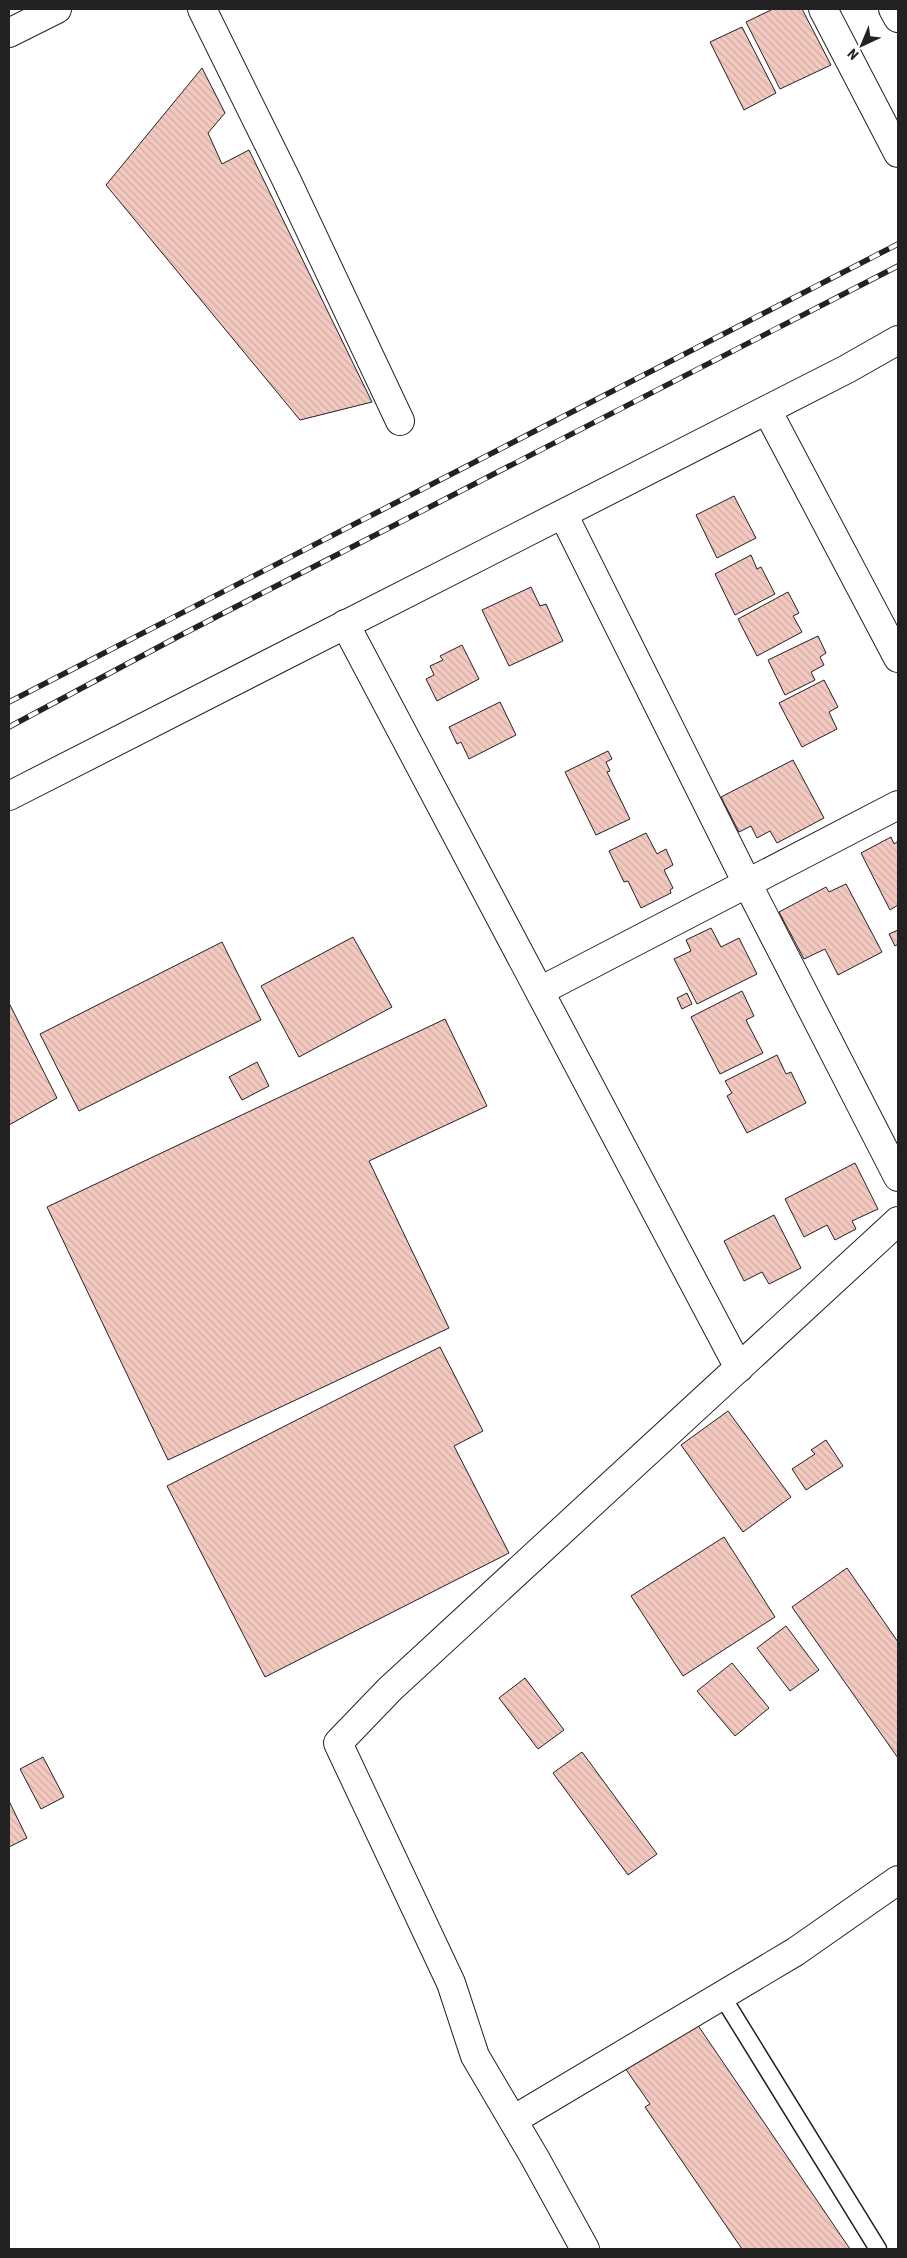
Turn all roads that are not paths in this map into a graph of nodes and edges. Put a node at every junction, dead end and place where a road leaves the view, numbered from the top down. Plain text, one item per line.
1 (57, 9) edge
2 (202, 9) edge
3 (823, 9) edge
4 (893, 9) edge
5 (898, 18) edge
6 (9, 33) edge
7 (898, 154) edge
8 (898, 340) edge
9 (767, 410) junction
10 (400, 421) dead end
11 (563, 514) junction
12 (345, 624) junction
13 (898, 658) edge
14 (9, 796) edge
15 (898, 806) edge
16 (747, 883) junction
17 (540, 991) junction
18 (898, 1177) edge
19 (898, 1221) edge
20 (739, 1368) junction
21 (898, 1880) edge
22 (722, 1996) junction
23 (513, 2120) junction
24 (584, 2249) edge
25 (878, 2249) edge

1 - 6 street
2 - 10 street
3 - 7 street
4 - 5 street
8 - 9 street
9 - 11 street
9 - 13 street
11 - 12 street
11 - 16 street
12 - 14 street
12 - 17 street
15 - 16 street
16 - 17 street
16 - 18 street
17 - 20 street
19 - 20 street
20 - 23 street
21 - 22 street
22 - 23 street
22 - 25 lane
23 - 24 street

